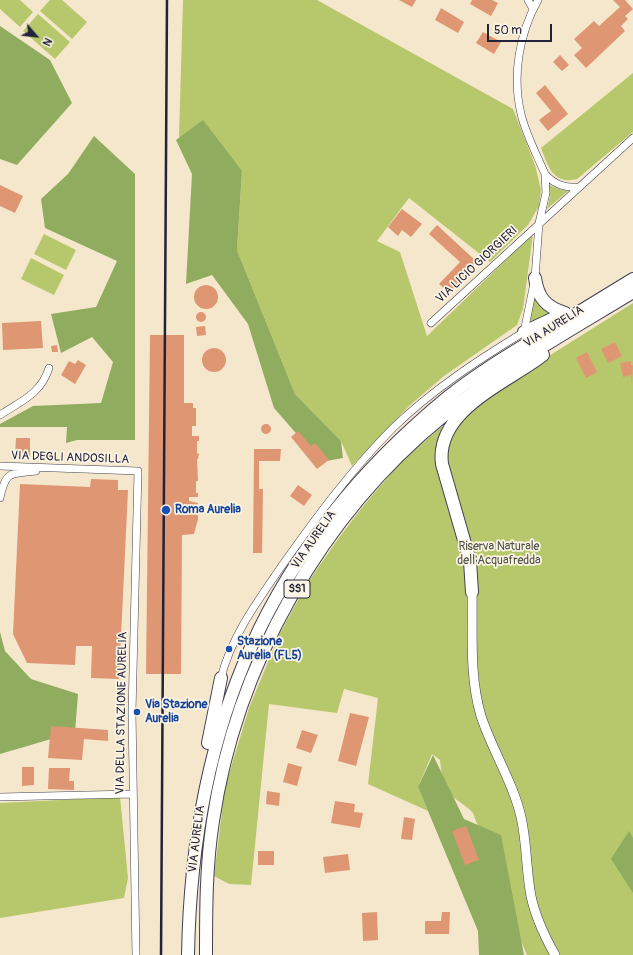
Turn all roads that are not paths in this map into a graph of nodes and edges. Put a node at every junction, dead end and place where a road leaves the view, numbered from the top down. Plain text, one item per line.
1 (528, 0) edge
2 (538, 0) edge
3 (533, 9) junction
4 (633, 138) edge
5 (545, 174) junction
6 (580, 187) junction
7 (539, 223) junction
8 (633, 272) edge
9 (535, 278) junction
10 (633, 279) edge
11 (633, 292) edge
12 (565, 313) junction
13 (431, 324) dead end
14 (572, 329) junction
15 (524, 332) junction
16 (49, 368) dead end
17 (0, 415) edge
18 (0, 466) edge
19 (55, 469) junction
20 (138, 471) joint
21 (0, 498) edge
22 (472, 592) joint
23 (220, 678) joint
24 (204, 792) junction
25 (132, 794) junction
26 (0, 797) edge
27 (136, 955) edge
28 (188, 955) edge
29 (206, 955) edge
30 (555, 955) edge

1 - 3 street
2 - 3 street, VIA LICIO GIORGIERI
3 - 5 street, VIA LICIO GIORGIERI
4 - 6 street, VIA LICIO GIORGIERI
5 - 6 street
5 - 7 street, VIA LICIO GIORGIERI
6 - 7 street, VIA LICIO GIORGIERI
7 - 9 street, VIA LICIO GIORGIERI
7 - 13 street, VIA LICIO GIORGIERI
8 - 12 highway
9 - 12 highway
9 - 15 street, VIA LICIO GIORGIERI
10 - 24 highway, VIA AURELIA / SS1
11 - 14 highway, VIA AURELIA / SS1
12 - 15 highway
14 - 22 highway
14 - 29 highway, VIA AURELIA / SS1
15 - 23 street, VIA AURELIA
16 - 17 street
18 - 19 street, VIA DEGLI ANDOSILLA
19 - 20 street, VIA DEGLI ANDOSILLA
19 - 21 street
20 - 25 street, VIA DELLA STAZIONE AURELIA
22 - 30 street
23 - 24 highway
24 - 28 highway, VIA AURELIA / SS1
25 - 26 street
25 - 27 street, VIA DELLA STAZIONE AURELIA

